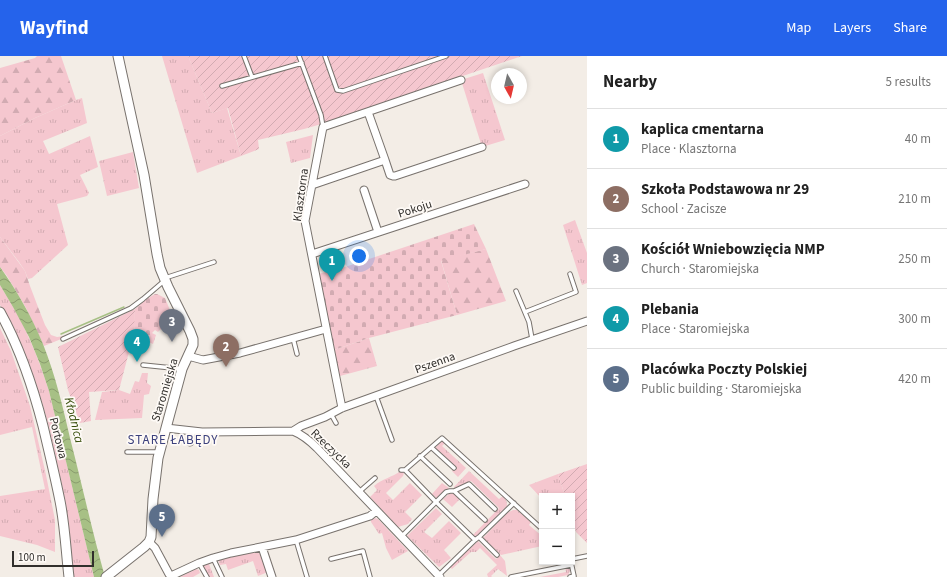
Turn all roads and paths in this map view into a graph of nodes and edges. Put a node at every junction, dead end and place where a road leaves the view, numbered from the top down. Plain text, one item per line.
1 (118, 56) edge
2 (244, 56) edge
3 (300, 56) edge
4 (325, 56) edge
5 (446, 56) edge
6 (302, 63) junction
7 (252, 77) junction
8 (461, 80) dead end
9 (222, 86) dead end
10 (368, 112) junction
11 (324, 127) junction
12 (482, 147) dead end
13 (385, 160) junction
14 (524, 184) dead end
15 (312, 186) junction
16 (364, 190) dead end
17 (378, 232) junction
18 (312, 254) junction
19 (214, 262) dead end
20 (570, 274) dead end
21 (164, 279) junction
22 (516, 292) dead end
23 (0, 312) edge
24 (524, 312) junction
25 (587, 321) edge
26 (327, 327) junction
27 (293, 338) junction
28 (63, 339) dead end
29 (532, 339) junction
30 (297, 354) dead end
31 (188, 356) junction
32 (143, 365) dead end
33 (182, 369) junction
34 (376, 396) junction
35 (342, 408) junction
36 (331, 414) junction
37 (336, 423) dead end
38 (166, 428) junction
39 (191, 431) junction
40 (293, 431) junction
41 (392, 440) dead end
42 (190, 442) dead end
43 (432, 448) junction
44 (127, 452) dead end
45 (160, 452) junction
46 (420, 456) junction
47 (454, 468) dead end
48 (375, 478) dead end
49 (450, 484) dead end
50 (454, 491) junction
51 (359, 492) junction
52 (437, 502) junction
53 (514, 503) junction
54 (495, 509) dead end
55 (376, 511) junction
56 (485, 520) dead end
57 (539, 526) edge
58 (401, 536) junction
59 (479, 537) junction
60 (296, 540) junction
61 (475, 540) junction
62 (149, 542) junction
63 (262, 547) junction
64 (497, 555) dead end
65 (587, 556) edge
66 (213, 558) junction
67 (575, 558) edge
68 (331, 559) dead end
69 (199, 563) junction
70 (566, 565) edge
71 (571, 565) edge
72 (110, 574) edge
73 (439, 576) edge
74 (69, 577) edge
75 (172, 577) edge
76 (207, 577) edge
77 (222, 577) edge
78 (272, 577) edge
79 (306, 577) edge
80 (370, 577) edge
81 (511, 577) edge
82 (570, 577) edge

1 - 21 street, Staromiejska
2 - 7 lane
3 - 6 lane
4 - 5 lane
6 - 7 lane
6 - 11 lane
7 - 9 lane
8 - 10 street
10 - 11 street
10 - 13 street
11 - 15 street, Klasztorna
12 - 13 street
13 - 15 street
14 - 17 street, Pokoju
15 - 18 street, Klasztorna
16 - 17 street
17 - 18 street, Pokoju
18 - 26 street, Klasztorna
19 - 21 lane
20 - 24 lane
21 - 28 lane
21 - 31 street, Staromiejska
22 - 24 lane
23 - 74 street, Portowa
24 - 29 lane
25 - 29 street, Pszenna
26 - 27 street
26 - 35 street, Klasztorna
27 - 30 lane
27 - 31 street
29 - 34 street, Pszenna
31 - 33 street, Staromiejska
32 - 33 lane
33 - 38 street, Staromiejska
34 - 35 street, Pszenna
34 - 41 lane
35 - 36 street, Pszenna
36 - 37 lane
36 - 40 street, Pszenna
38 - 39 street, Rzeczycka
38 - 45 street, Staromiejska
39 - 40 street, Rzeczycka
39 - 42 street
40 - 51 street, Rzeczycka
43 - 46 lane
43 - 47 lane
43 - 53 lane
44 - 45 lane
45 - 62 street, Staromiejska
46 - 49 lane
46 - 52 lane
48 - 51 lane
50 - 52 lane
50 - 54 lane
50 - 56 lane
51 - 55 street, Rzeczycka
52 - 58 lane
52 - 61 lane
53 - 57 lane
53 - 59 lane
55 - 58 street, Rzeczycka
55 - 60 street
58 - 73 street, Rzeczycka
59 - 61 lane
59 - 64 lane
60 - 63 street
60 - 79 lane
61 - 73 lane
62 - 72 street
62 - 75 street
63 - 66 street
63 - 78 street
65 - 67 lane
66 - 69 street
66 - 77 lane
68 - 80 lane
69 - 75 street
69 - 76 lane
70 - 81 lane
71 - 82 lane

